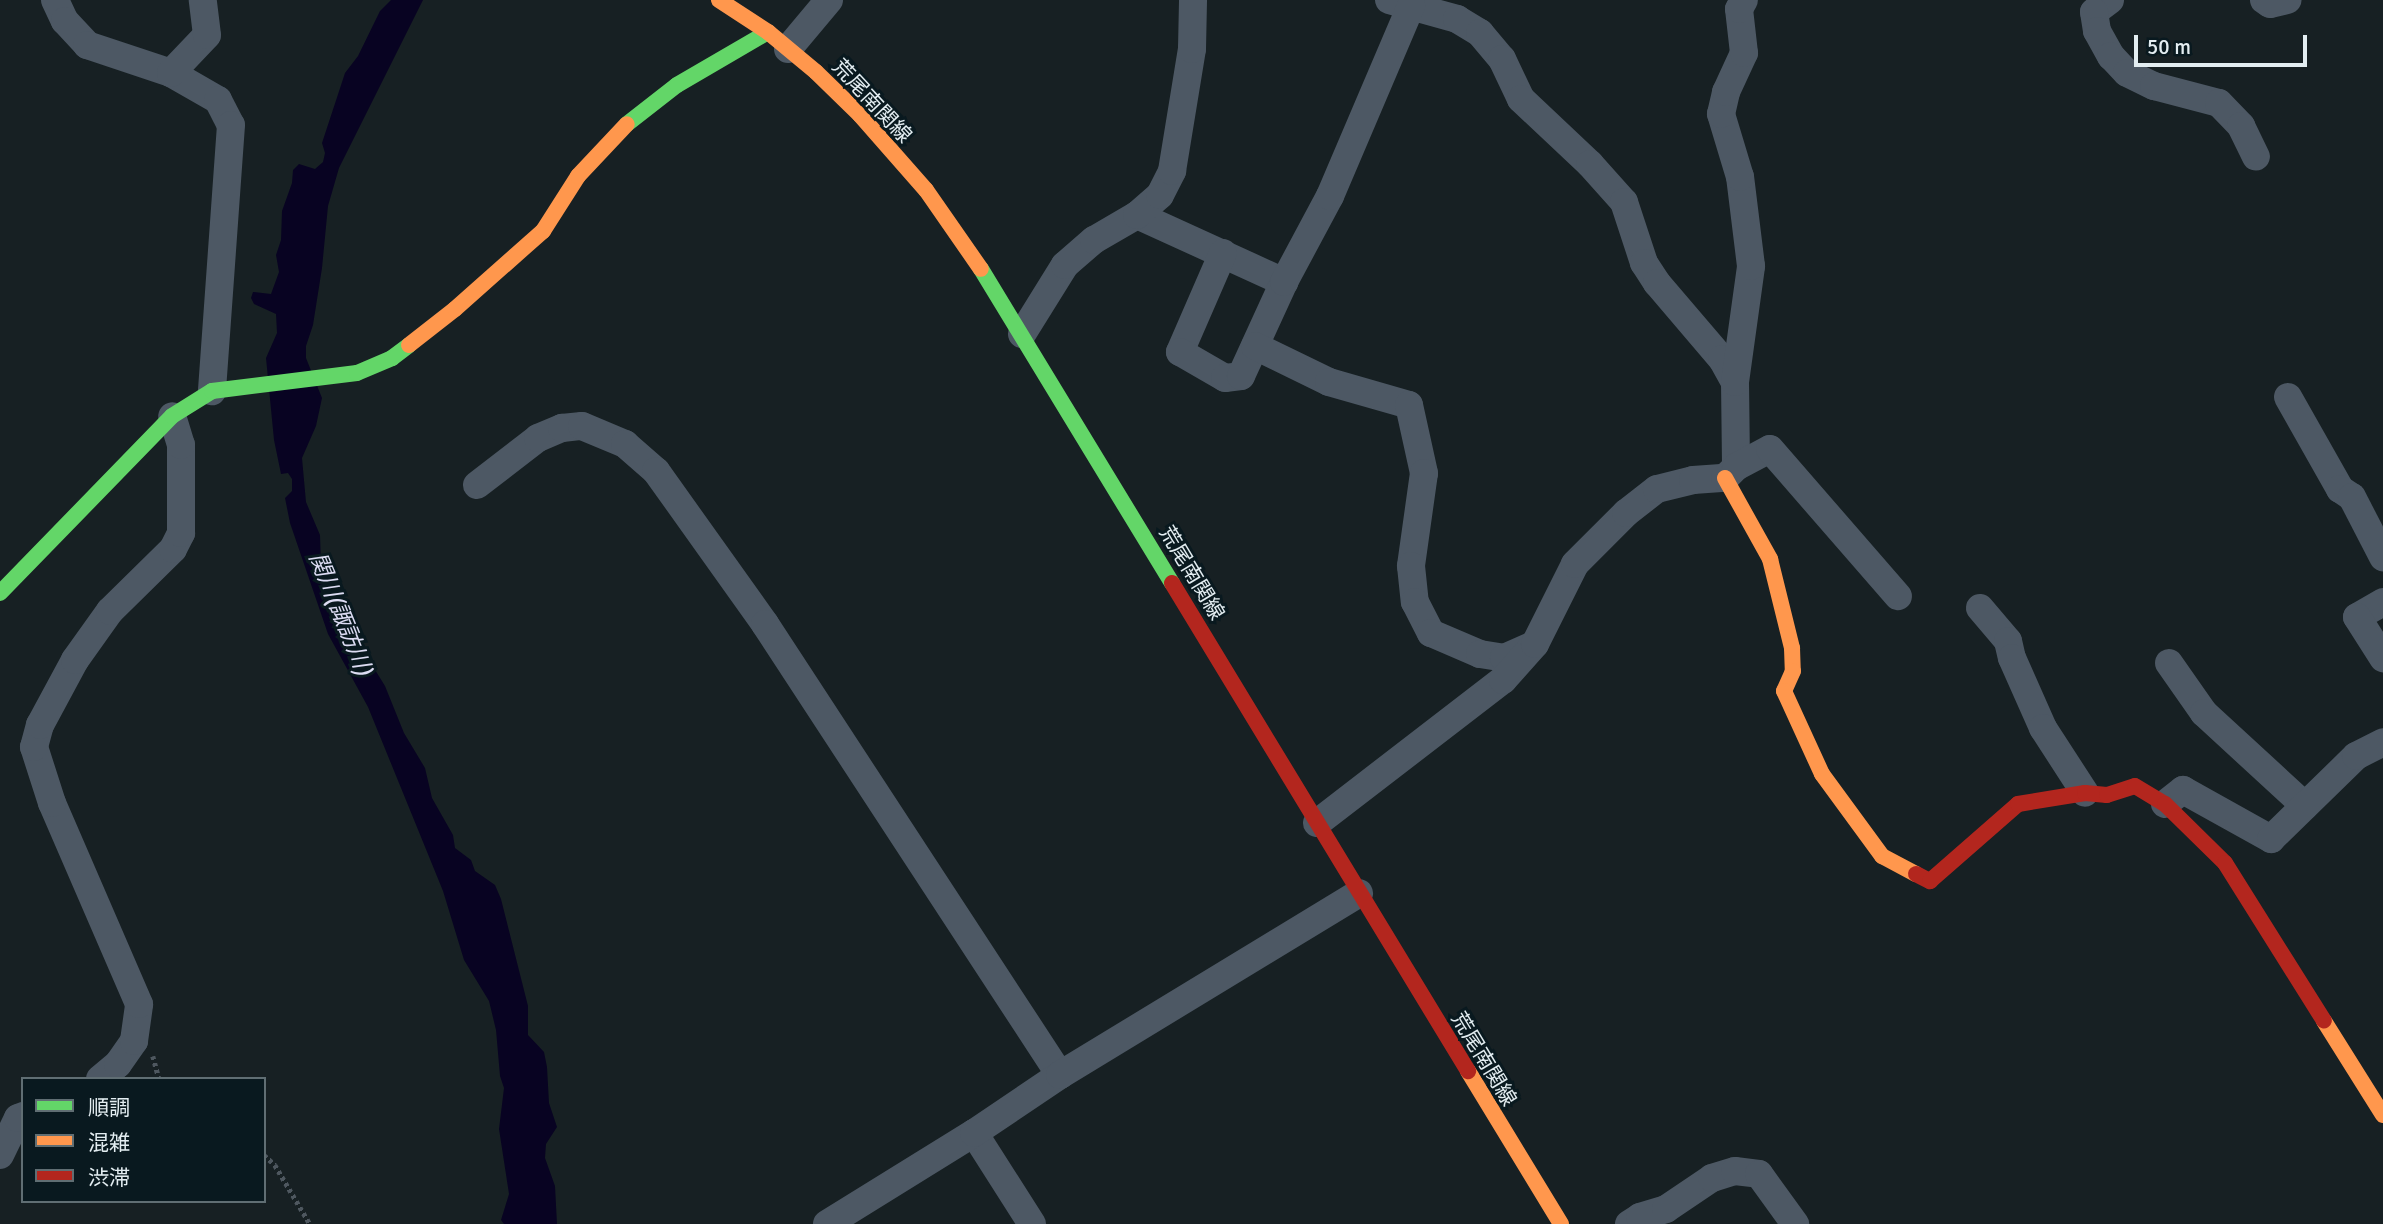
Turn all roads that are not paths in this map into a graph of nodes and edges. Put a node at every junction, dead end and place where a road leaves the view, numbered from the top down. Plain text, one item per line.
1 (55, 0) edge
2 (204, 0) edge
3 (719, 0) edge
4 (828, 0) edge
5 (1193, 0) edge
6 (1744, 0) edge
7 (2110, 0) edge
8 (2264, 0) edge
9 (2288, 0) edge
10 (1400, 3) edge
11 (778, 41) junction
12 (171, 73) junction
13 (2256, 157) dead end
14 (1137, 215) junction
15 (1223, 253) junction
16 (1284, 282) junction
17 (1022, 334) junction
18 (1255, 346) junction
19 (1735, 382) junction
20 (223, 389) junction
21 (2288, 397) dead end
22 (172, 416) junction
23 (1730, 472) junction
24 (477, 485) dead end
25 (2383, 557) edge
26 (0, 593) edge
27 (1898, 596) dead end
28 (2383, 602) edge
29 (1980, 608) dead end
30 (1535, 643) junction
31 (2383, 658) edge
32 (2169, 663) dead end
33 (2383, 741) edge
34 (2085, 793) junction
35 (2165, 804) junction
36 (2305, 806) junction
37 (1317, 823) junction
38 (1359, 893) junction
39 (1060, 1075) junction
40 (102, 1077) edge
41 (2383, 1115) edge
42 (21, 1117) edge
43 (974, 1133) junction
44 (0, 1155) edge
45 (827, 1224) edge
46 (1032, 1224) edge
47 (1561, 1224) edge
48 (1629, 1224) edge
49 (1795, 1224) edge

1 - 12 street
2 - 12 street
3 - 11 street, 荒尾南関線
4 - 11 street
5 - 14 street
6 - 19 street
7 - 13 street
8 - 9 street
10 - 16 street
10 - 19 street
11 - 17 street, 荒尾南関線
11 - 20 street
12 - 20 street
14 - 15 street
14 - 17 street
15 - 16 street
15 - 18 street
16 - 18 street
17 - 37 street, 荒尾南関線
18 - 30 street
19 - 23 street
20 - 22 street
21 - 25 street
22 - 26 street
22 - 40 street
23 - 27 street
23 - 30 street
23 - 34 street
24 - 39 street
28 - 31 street
29 - 34 street
30 - 37 street
32 - 36 street
33 - 36 street
34 - 35 street
35 - 36 street
35 - 41 street
37 - 38 street, 荒尾南関線
38 - 39 street
38 - 47 street, 荒尾南関線
39 - 43 street
42 - 44 street
43 - 45 street
43 - 46 street
48 - 49 street

